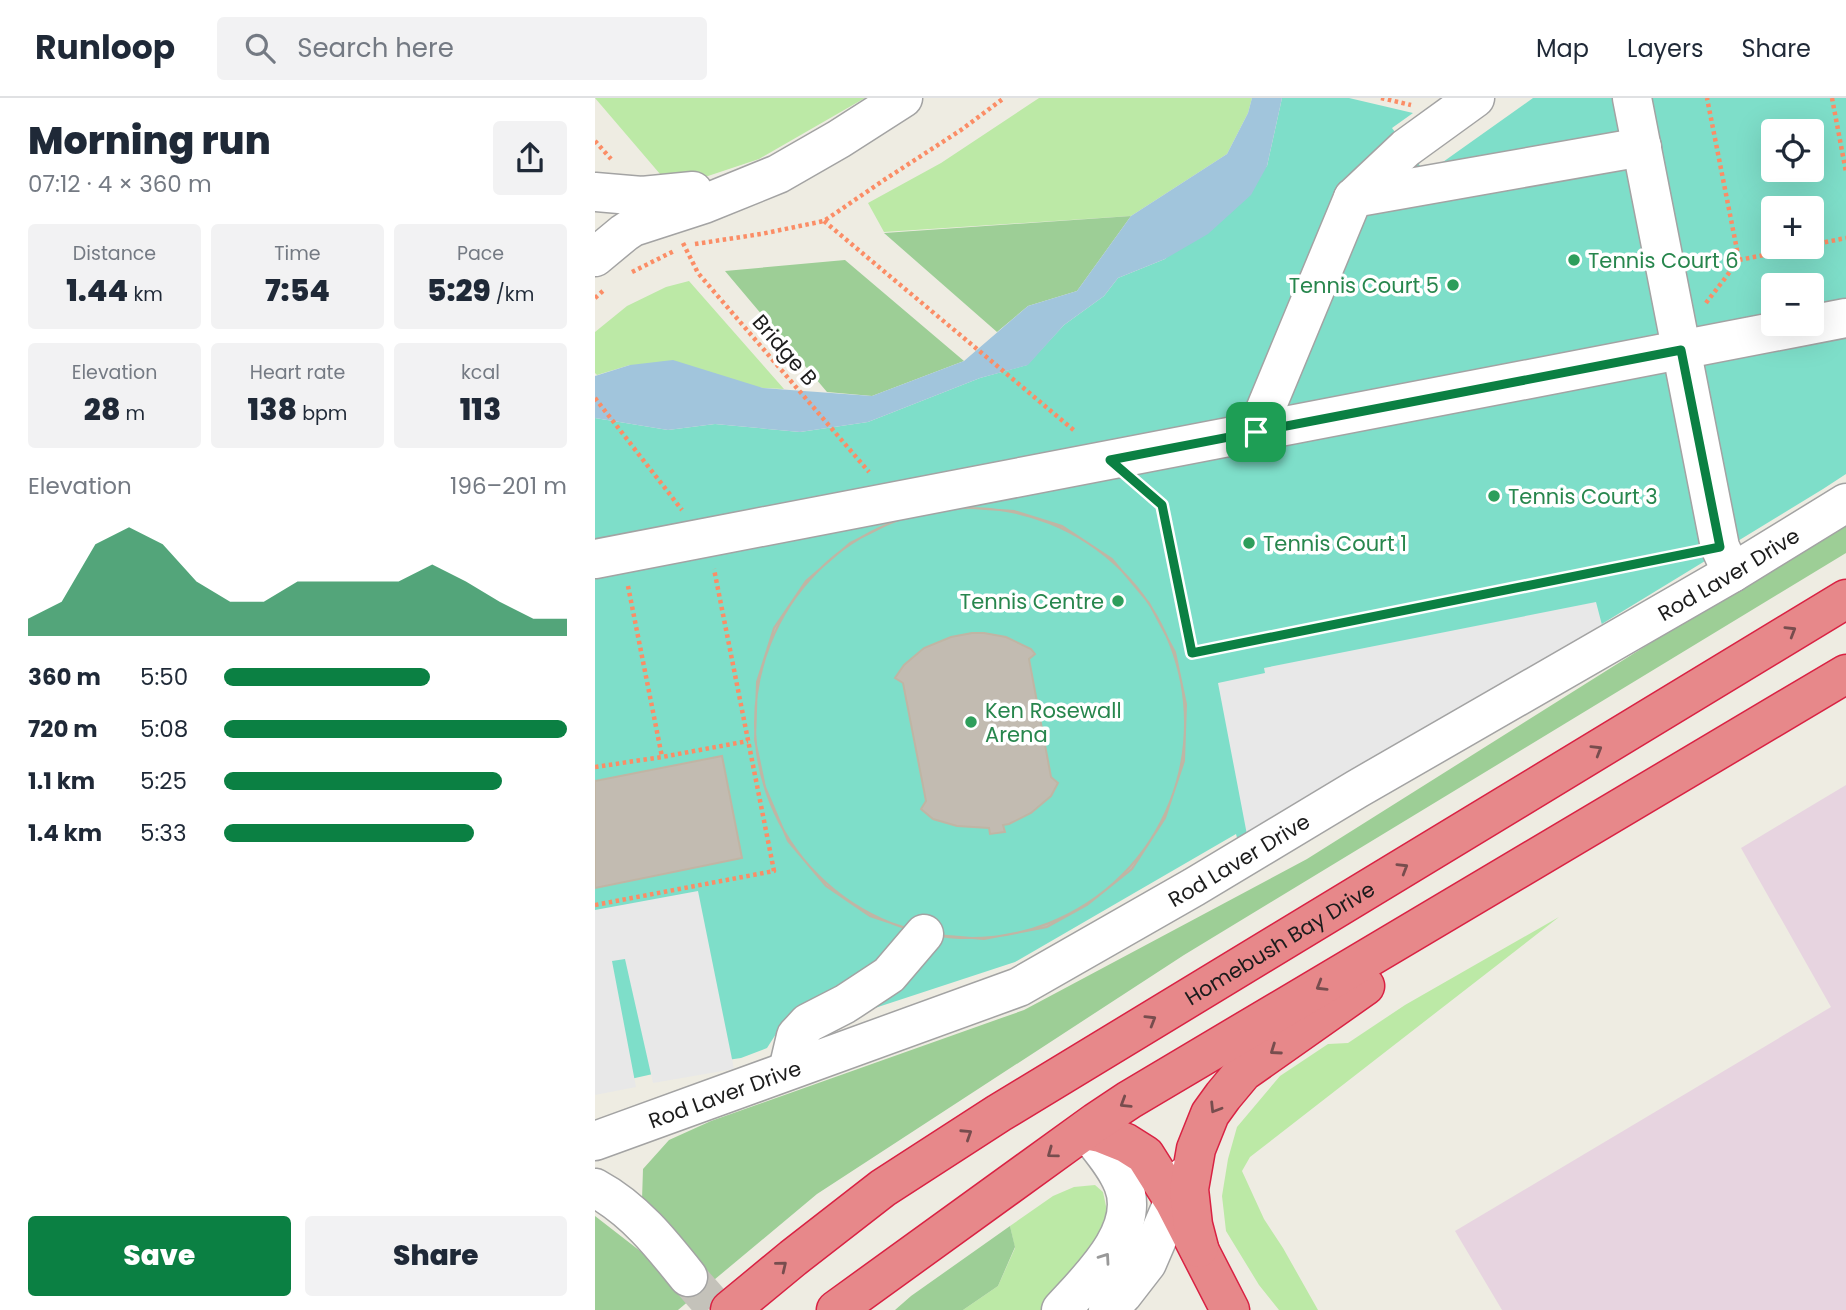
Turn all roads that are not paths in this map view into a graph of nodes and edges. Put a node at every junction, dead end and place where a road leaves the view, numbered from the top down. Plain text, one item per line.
1 (904, 98) edge
2 (1475, 98) edge
3 (1632, 98) edge
4 (1642, 146) junction
5 (778, 174) junction
6 (595, 192) edge
7 (1353, 198) junction
8 (595, 213) edge
9 (607, 266) edge
10 (1846, 318) edge
11 (1680, 344) junction
12 (1256, 432) junction
13 (1846, 503) edge
14 (608, 557) edge
15 (1726, 560) junction
16 (1846, 599) edge
17 (1846, 674) edge
18 (1846, 692) edge
19 (1732, 742) junction
20 (1611, 813) junction
21 (925, 934) dead end
22 (788, 1070) junction
23 (1051, 1080) junction
24 (1086, 1130) junction
25 (595, 1141) edge
26 (1196, 1149) junction
27 (1019, 1177) junction
28 (610, 1198) edge
29 (1174, 1201) junction
30 (1199, 1248) junction
31 (688, 1277) tunnel mouth
32 (730, 1310) edge
33 (836, 1310) edge
34 (865, 1310) edge
35 (1061, 1310) edge
36 (1108, 1310) edge
37 (1230, 1310) edge

1 - 5 street
2 - 7 street
3 - 4 street
4 - 7 street
4 - 11 street
5 - 6 street
5 - 9 street
7 - 12 street
8 - 9 street
10 - 11 street
11 - 12 street
11 - 15 street
12 - 14 street
13 - 15 street, Rod Laver Drive
15 - 22 street, Rod Laver Drive
23 -> 16 highway, Homebush Bay Drive
17 - 19 highway
18 - 19 highway
19 - 20 highway
20 -> 24 highway
20 -> 26 highway
21 - 22 street
22 - 25 street, Rod Laver Drive
23 - 24 highway
32 -> 23 highway, Homebush Bay Drive
24 -> 27 highway
24 - 29 highway
35 -> 24 street
26 - 29 street
26 - 30 highway
27 - 33 highway
27 - 34 highway
28 - 31 street
29 - 30 highway
29 - 36 street
30 - 37 highway

